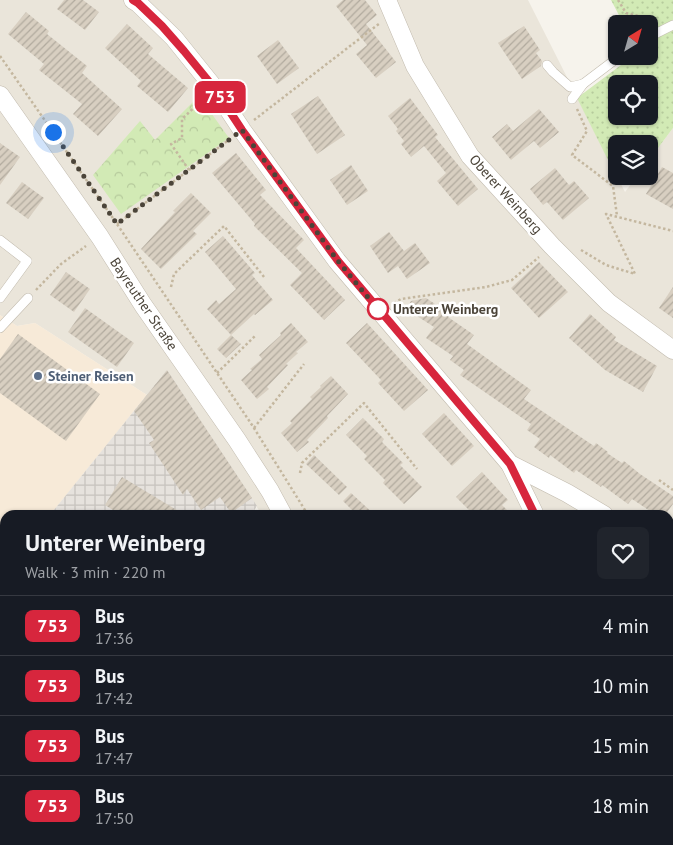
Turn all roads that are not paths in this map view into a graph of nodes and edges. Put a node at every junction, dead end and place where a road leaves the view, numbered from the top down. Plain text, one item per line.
1 (133, 0) edge
2 (389, 7) edge
3 (673, 25) edge
4 (658, 32) edge
5 (547, 65) dead end
6 (608, 65) edge
7 (583, 84) junction
8 (0, 95) edge
9 (572, 99) road end
10 (0, 240) edge
11 (0, 298) edge
12 (28, 298) road end
13 (0, 328) edge
14 (673, 350) edge
15 (510, 464) junction
16 (280, 510) edge
17 (533, 510) edge
18 (596, 510) edge

1 - 15 street
2 - 14 street, Oberer Weinberg
3 - 4 lane
5 - 7 lane
6 - 7 lane
7 - 9 lane
8 - 16 street, Bayreuther Straße
10 - 11 lane
12 - 13 lane
15 - 17 street
15 - 18 street

